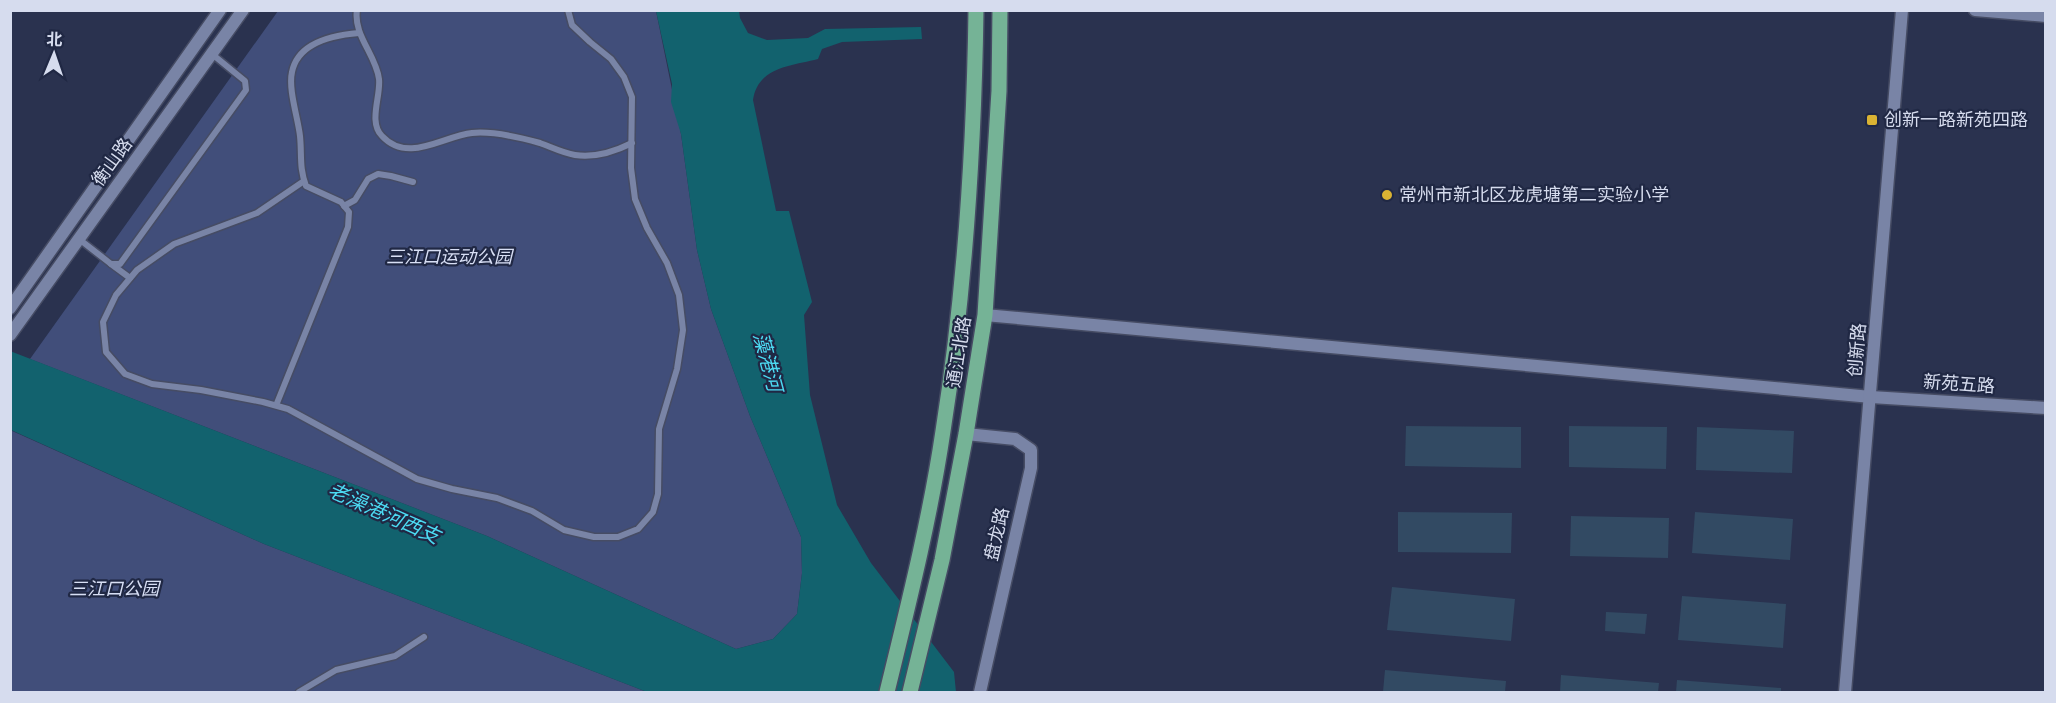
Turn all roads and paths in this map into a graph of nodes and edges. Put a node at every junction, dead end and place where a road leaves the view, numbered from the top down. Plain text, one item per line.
1 (220, 10) edge
2 (243, 10) edge
3 (357, 10) edge
4 (568, 10) edge
5 (976, 10) edge
6 (1000, 10) edge
7 (1902, 10) edge
8 (1975, 10) edge
9 (2046, 16) edge
10 (359, 33) junction
11 (212, 54) junction
12 (632, 143) junction
13 (304, 181) junction
14 (413, 182) dead end
15 (344, 206) junction
16 (79, 238) junction
17 (111, 264) junction
18 (130, 278) junction
19 (10, 308) edge
20 (985, 315) junction
21 (10, 335) edge
22 (1871, 397) junction
23 (277, 403) dead end
24 (2046, 408) edge
25 (966, 434) junction
26 (424, 637) dead end
27 (300, 693) edge
28 (887, 693) edge
29 (910, 693) edge
30 (980, 693) edge
31 (1845, 693) edge

1 - 19 street, 衡山路
2 - 11 street, 衡山路
3 - 10 lane
4 - 12 lane
5 - 28 main road, 通江北路
6 - 20 main road, 通江北路
7 - 22 street, 创新路
8 - 9 street
10 - 12 lane
10 - 13 lane
11 - 16 street, 衡山路
11 - 17 lane
12 - 18 lane
13 - 15 lane
13 - 18 lane
14 - 15 lane
15 - 23 lane
16 - 17 lane
16 - 21 street, 衡山路
17 - 18 lane
20 - 22 street, 新苑五路
20 - 25 main road, 通江北路
22 - 24 street, 新苑五路
22 - 31 street, 创新路
25 - 29 main road, 通江北路
25 - 30 street, 盘龙路
26 - 27 lane

